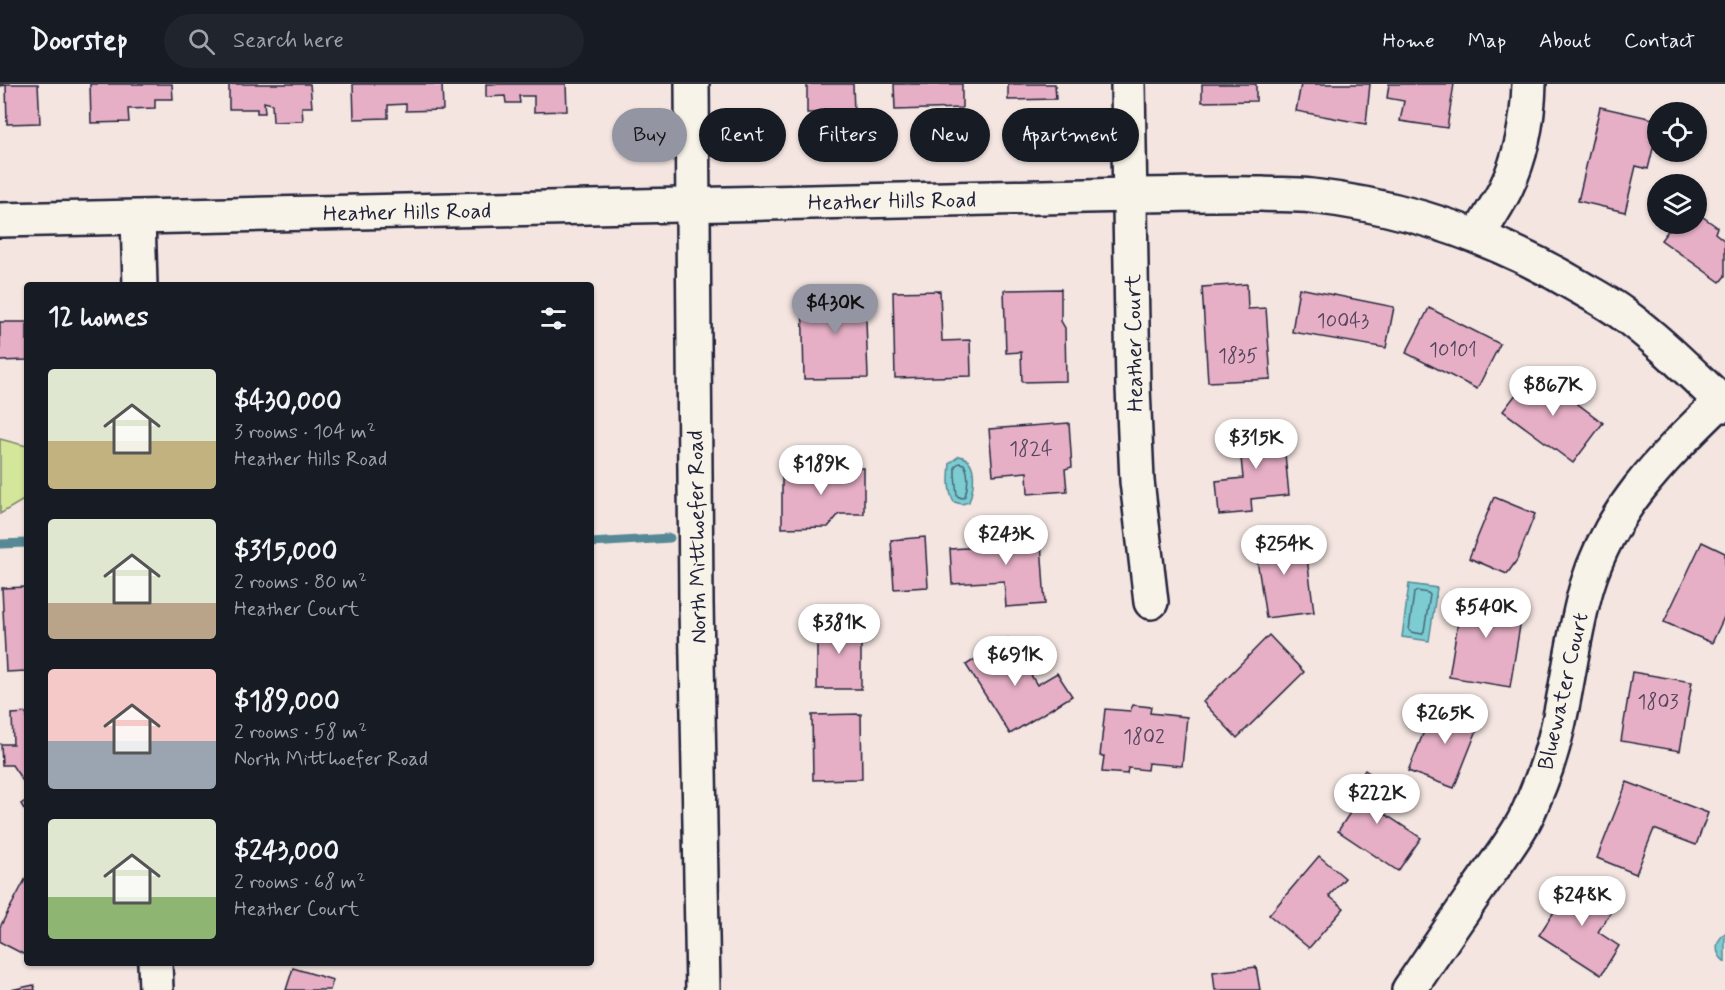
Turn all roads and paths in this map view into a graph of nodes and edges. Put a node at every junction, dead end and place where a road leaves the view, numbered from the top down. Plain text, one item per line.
1 (692, 84) edge
2 (1128, 84) edge
3 (1529, 84) edge
4 (1130, 195) junction
5 (693, 204) junction
6 (138, 218) junction
7 (0, 220) edge
8 (1478, 237) junction
9 (140, 282) edge
10 (1723, 403) edge
11 (1151, 602) dead end
12 (155, 966) edge
13 (156, 990) edge
14 (703, 990) edge
15 (1409, 990) edge

1 - 5 street, North Mitthoefer Road
2 - 4 street, Heather Court
3 - 8 street
4 - 5 street, Heather Hills Road
4 - 8 street, Heather Hills Road
4 - 11 street, Heather Court
5 - 6 street, Heather Hills Road
5 - 14 street, North Mitthoefer Road
6 - 7 street, Heather Hills Road
6 - 9 street
8 - 10 street, Heather Hills Road
10 - 15 street, Bluewater Court
12 - 13 street

